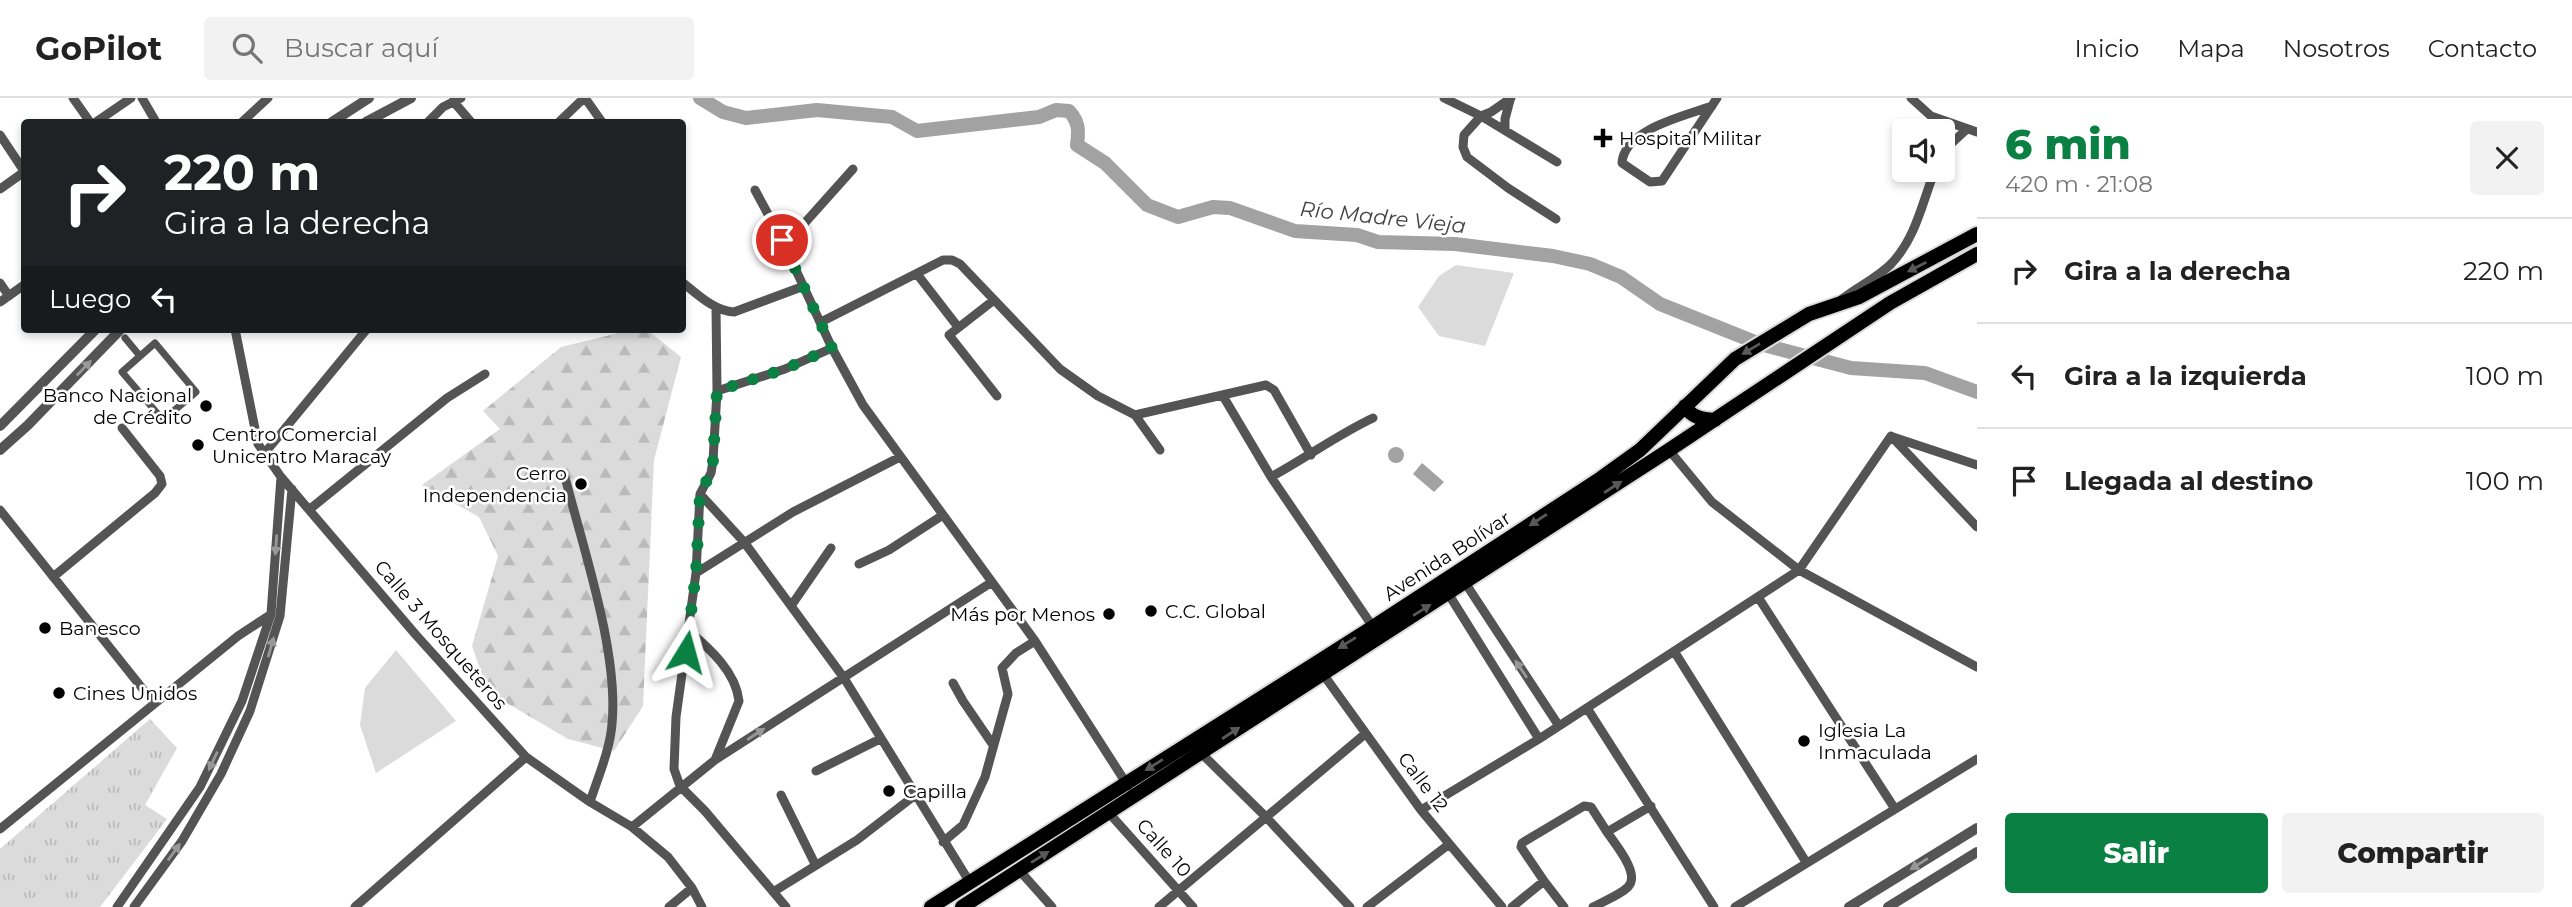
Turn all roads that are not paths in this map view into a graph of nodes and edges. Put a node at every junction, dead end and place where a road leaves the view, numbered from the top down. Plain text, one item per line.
1 (73, 98) edge
2 (131, 98) edge
3 (142, 98) edge
4 (268, 98) edge
5 (369, 98) edge
6 (411, 98) edge
7 (585, 98) edge
8 (1444, 98) edge
9 (1910, 98) edge
10 (457, 99) edge
11 (1715, 102) edge
12 (1481, 116) junction
13 (1931, 116) junction
14 (88, 119) edge
15 (100, 119) edge
16 (154, 119) edge
17 (245, 119) edge
18 (337, 119) edge
19 (372, 119) edge
20 (431, 119) edge
21 (469, 119) edge
22 (562, 119) edge
23 (600, 119) edge
24 (1932, 119) edge
25 (1505, 130) junction
26 (1967, 130) junction
27 (1977, 132) edge
28 (0, 135) edge
29 (1955, 141) edge
30 (1558, 162) dead end
31 (21, 166) edge
32 (853, 169) dead end
33 (21, 173) edge
34 (1931, 182) edge
35 (0, 189) edge
36 (755, 190) dead end
37 (1556, 219) dead end
38 (1977, 234) edge
39 (782, 240) junction
40 (1977, 254) edge
41 (917, 274) junction
42 (0, 283) edge
43 (686, 285) edge
44 (804, 286) junction
45 (21, 287) edge
46 (4, 299) edge
47 (994, 300) junction
48 (1840, 304) junction
49 (716, 307) junction
50 (821, 322) junction
51 (1857, 325) junction
52 (958, 327) junction
53 (92, 333) edge
54 (236, 333) edge
55 (364, 333) edge
56 (126, 337) edge
57 (832, 348) junction
58 (139, 356) junction
59 (485, 374) dead end
60 (717, 391) junction
61 (997, 396) dead end
62 (1223, 396) junction
63 (1686, 404) junction
64 (1135, 415) junction
65 (1373, 418) dead end
66 (1715, 420) junction
67 (0, 426) edge
68 (122, 428) dead end
69 (1891, 436) junction
70 (0, 450) edge
71 (1160, 450) dead end
72 (1669, 450) junction
73 (264, 454) junction
74 (1311, 455) junction
75 (901, 457) junction
76 (1977, 465) edge
77 (281, 477) junction
78 (565, 477) dead end
79 (1271, 477) junction
80 (292, 489) junction
81 (700, 494) junction
82 (310, 509) junction
83 (0, 510) edge
84 (943, 515) junction
85 (1977, 527) edge
86 (744, 542) junction
87 (831, 548) dead end
88 (859, 564) dead end
89 (1799, 570) junction
90 (696, 573) junction
91 (53, 578) junction
92 (1461, 578) junction
93 (992, 582) junction
94 (1445, 588) junction
95 (1758, 597) junction
96 (791, 606) junction
97 (276, 615) junction
98 (1373, 627) junction
99 (689, 631) junction
100 (1035, 641) junction
101 (1674, 651) junction
102 (1977, 667) edge
103 (1323, 674) junction
104 (844, 678) junction
105 (953, 683) dead end
106 (154, 703) junction
107 (1587, 708) junction
108 (1559, 726) junction
109 (1365, 734) junction
110 (1539, 739) junction
111 (880, 740) junction
112 (993, 745) junction
113 (1201, 753) junction
114 (526, 757) junction
115 (1977, 759) edge
116 (715, 760) junction
117 (816, 771) dead end
118 (1126, 783) junction
119 (680, 786) junction
120 (781, 795) dead end
121 (914, 796) junction
122 (1134, 796) junction
123 (590, 802) junction
124 (1651, 806) junction
125 (1895, 809) junction
126 (1421, 810) junction
127 (1109, 813) junction
128 (1266, 817) junction
129 (632, 827) junction
130 (1977, 828) edge
131 (0, 829) edge
132 (1607, 832) junction
133 (943, 842) junction
134 (1448, 845) junction
135 (1977, 852) edge
136 (1806, 862) junction
137 (815, 864) junction
138 (1018, 870) junction
139 (969, 881) junction
140 (1544, 881) junction
141 (692, 888) junction
142 (1178, 890) junction
143 (774, 892) junction
144 (117, 907) edge
145 (134, 907) edge
146 (355, 907) edge
147 (668, 907) edge
148 (702, 907) edge
149 (786, 907) edge
150 (931, 907) edge
151 (962, 907) edge
152 (1052, 907) edge
153 (1159, 907) edge
154 (1193, 907) edge
155 (1350, 907) edge
156 (1367, 907) edge
157 (1502, 907) edge
158 (1512, 907) edge
159 (1564, 907) edge
160 (1593, 907) edge
161 (1714, 907) edge
162 (1735, 907) edge
163 (1849, 907) edge
164 (1888, 907) edge

1 - 14 street
2 - 15 street
3 - 16 street
4 - 17 street
5 - 18 street
6 - 19 street
7 - 22 street
7 - 23 street
8 - 12 street
9 - 13 street
10 - 20 street
10 - 21 street
11 - 11 street
12 - 25 street
12 - 25 street
12 - 37 street
13 - 24 street
13 - 26 street
25 - 30 street
26 - 27 street
26 - 29 street
28 - 31 street
32 - 39 street
33 - 35 street
34 - 48 street
36 - 39 street
38 -> 48 main road, Avenida Bolívar
39 - 44 street
40 - 51 main road, Avenida Bolívar
41 - 47 street
41 - 50 street
41 - 52 street
42 - 46 street
43 - 49 street
44 - 49 street
44 - 50 street
45 - 46 street
47 - 52 street
47 - 64 street
48 - 51 main road
48 -> 63 main road, Avenida Bolívar
49 - 60 street
50 - 57 street
51 - 66 main road, Avenida Bolívar
52 - 61 street
53 - 67 street
54 - 73 street, Calle 3 Mosqueteros
55 - 73 street
56 - 58 street
70 -> 56 street
57 - 60 street
57 - 75 street
58 - 58 street
59 - 82 street
60 - 81 street
62 - 64 street
62 - 74 street
62 - 79 street
63 - 66 main road
63 -> 92 main road, Avenida Bolívar
64 - 71 street
65 - 74 street
66 - 72 main road, Avenida Bolívar
68 - 91 street
69 - 76 street
69 - 85 street
69 - 89 street
72 - 89 street
92 -> 72 main road, Avenida Bolívar
73 - 77 street, Calle 3 Mosqueteros
74 - 79 street
75 - 84 street
75 - 86 street
77 - 80 street, Calle 3 Mosqueteros
77 -> 97 street
78 - 123 street
79 - 98 street
80 - 82 street, Calle 3 Mosqueteros
80 - 97 street
81 - 86 street
81 - 90 street
82 - 114 street, Calle 3 Mosqueteros
83 - 91 street
84 - 88 street
84 - 93 street
86 - 90 street
86 - 96 street
87 - 96 street
89 - 95 street
89 - 102 street
90 - 99 street
91 - 106 street
92 - 94 main road, Avenida Bolívar
108 -> 92 street
93 - 100 street
93 - 104 street
94 - 98 main road, Avenida Bolívar
103 -> 94 main road, Avenida Bolívar
94 - 110 street
95 - 101 street
95 - 125 street
96 - 104 street
97 - 106 street
97 -> 144 street
145 -> 97 street
98 -> 118 main road, Avenida Bolívar
99 - 116 street
99 - 119 street
100 - 112 street
100 - 118 street
101 - 107 street
101 - 136 street
103 - 109 street, Calle 12
113 -> 103 main road, Avenida Bolívar
104 - 111 street
116 -> 104 street
105 - 112 street
106 - 131 street
107 - 108 street
107 - 124 street
108 - 110 street
109 - 126 street, Calle 12
109 - 128 street
110 - 126 street
111 - 117 street
111 - 121 street
112 - 133 street
113 - 122 main road, Avenida Bolívar
113 - 128 street
114 - 123 street, Calle 3 Mosqueteros
114 - 146 street
115 - 125 street
116 - 119 street
118 - 122 street
118 - 139 main road, Avenida Bolívar
119 - 129 street
119 - 143 street
120 - 137 street
121 - 133 street
121 - 137 street
122 - 127 main road, Avenida Bolívar
123 - 129 street, Calle 3 Mosqueteros
124 - 132 street
124 - 161 street
125 - 136 street
126 - 134 street, Calle 12
138 -> 127 main road, Avenida Bolívar
127 - 142 street, Calle 10
128 - 142 street
128 - 155 street
129 - 141 street, Calle 3 Mosqueteros
130 -> 163 street
132 - 140 street
132 - 160 street
133 - 139 street
134 - 156 street
134 - 157 street, Calle 12
135 - 164 street
136 - 162 street
137 - 143 street
138 - 151 main road, Avenida Bolívar
138 - 152 street
139 - 150 main road, Avenida Bolívar
140 - 158 street
140 - 159 street
141 - 147 street
141 - 148 street, Calle 3 Mosqueteros
142 - 153 street
142 - 154 street, Calle 10
143 - 149 street

